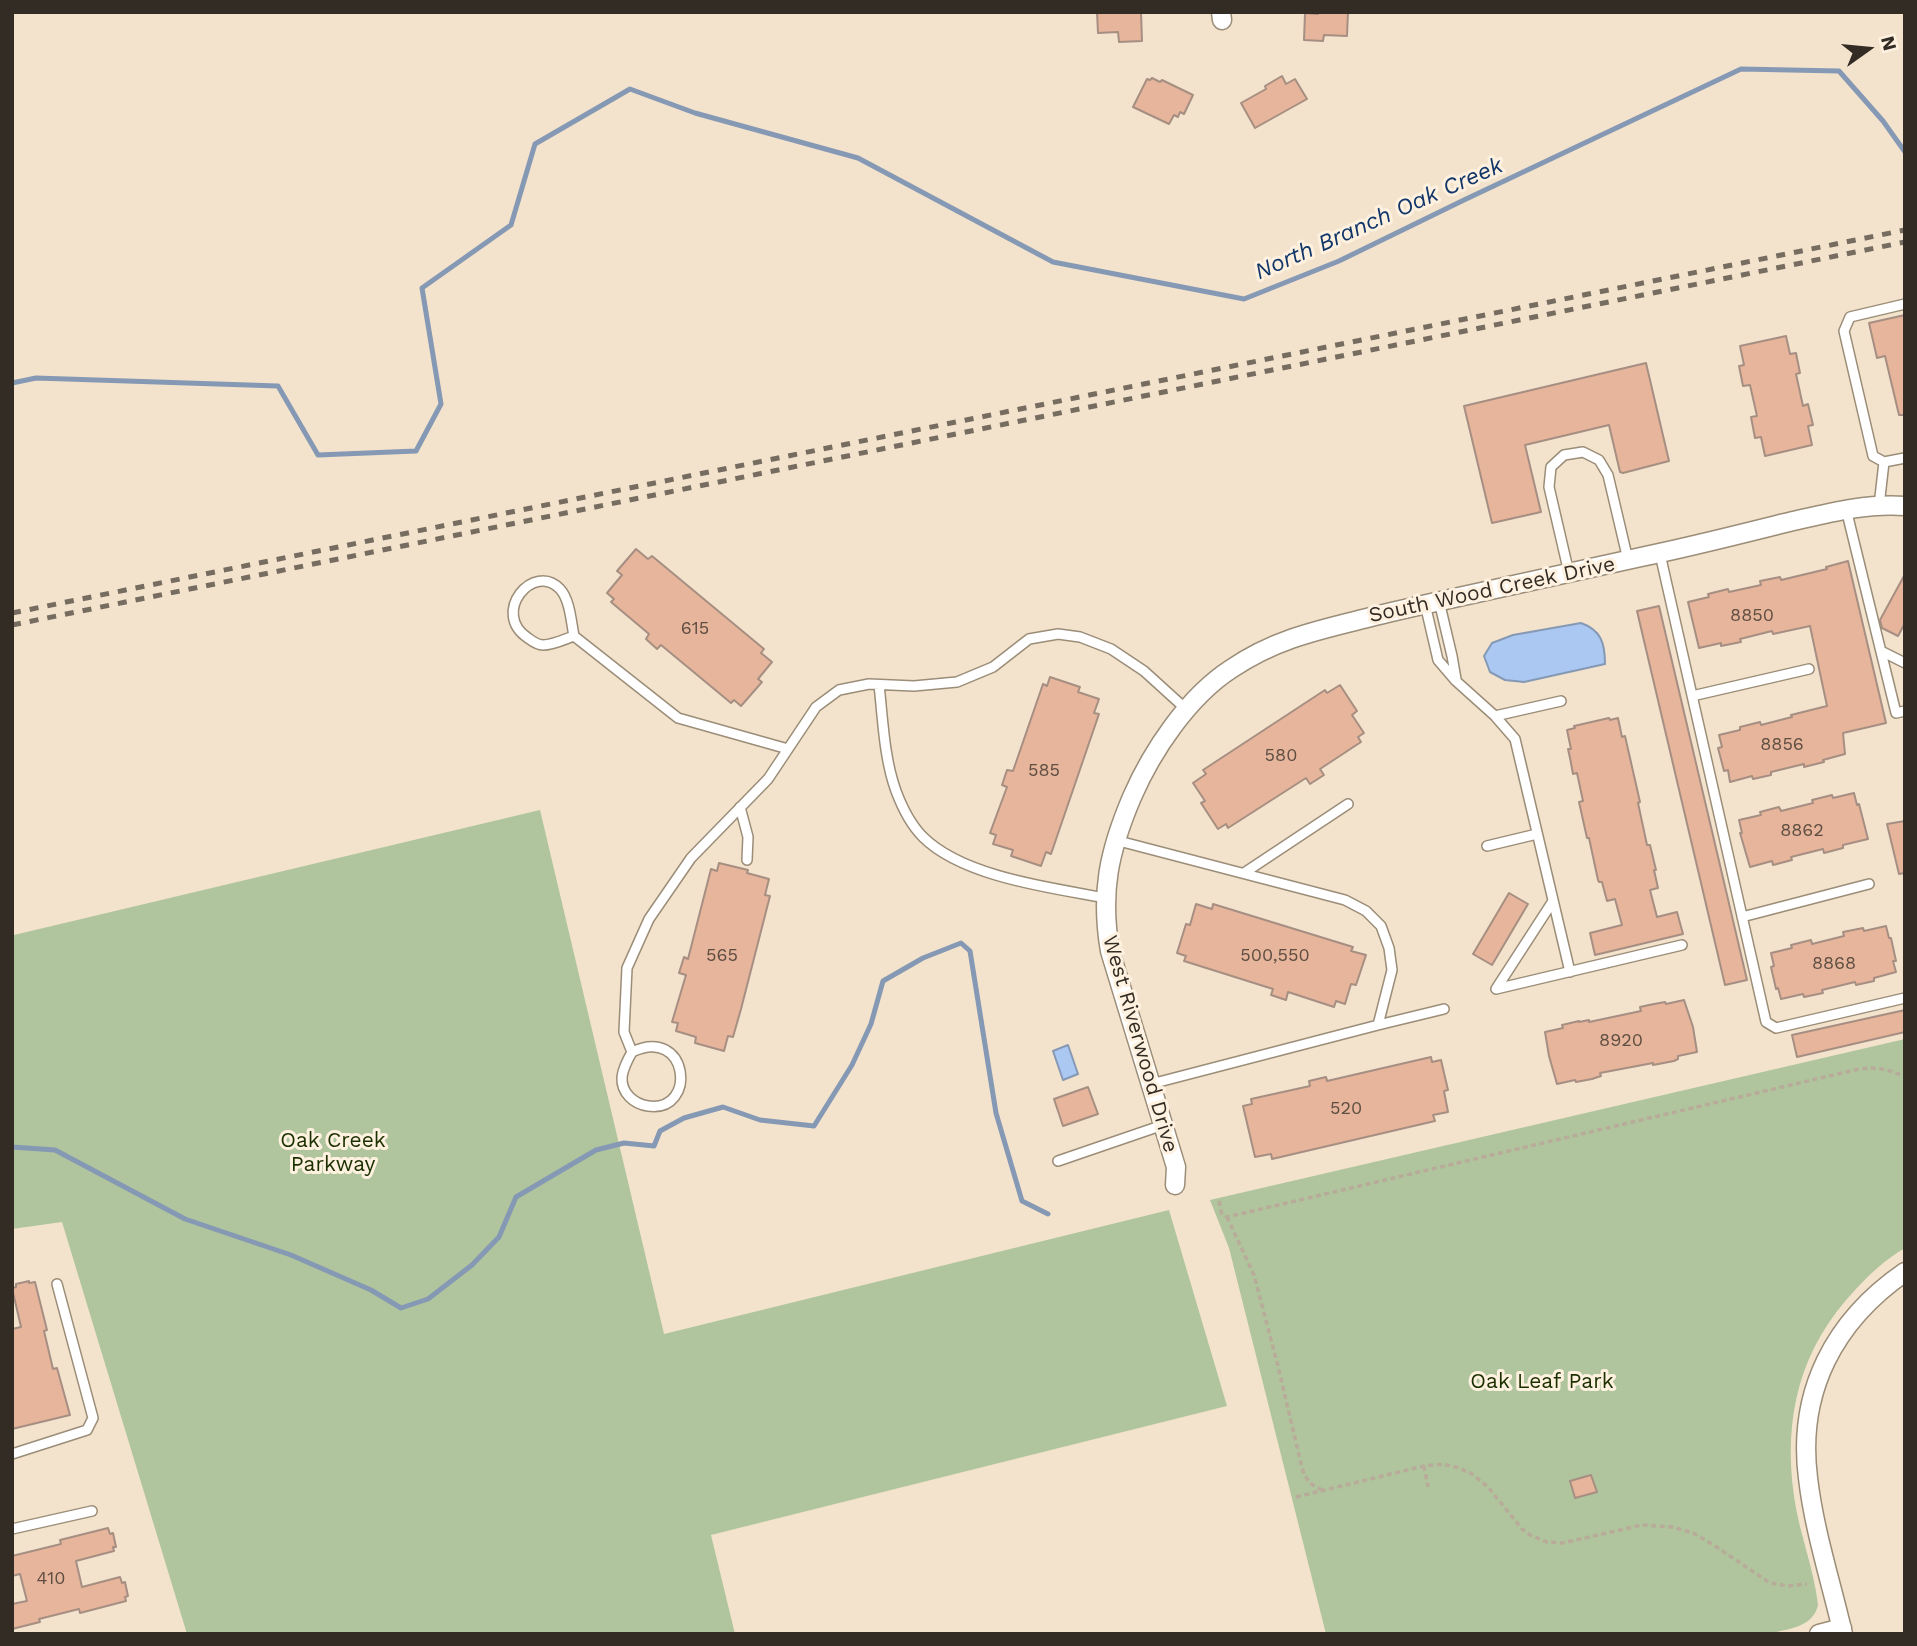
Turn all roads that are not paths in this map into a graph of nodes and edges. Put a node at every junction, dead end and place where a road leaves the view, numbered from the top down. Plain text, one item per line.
1 (1905, 304) edge
2 (1905, 457) edge
3 (1884, 462) junction
4 (1879, 506) junction
5 (1905, 506) edge
6 (1846, 509) junction
7 (1660, 554) junction
8 (1628, 560) junction
9 (1569, 573) junction
10 (1432, 603) junction
11 (574, 636) junction
12 (1881, 651) junction
13 (1905, 663) edge
14 (1809, 669) dead end
15 (1456, 681) junction
16 (878, 685) junction
17 (1692, 696) junction
18 (1561, 701) dead end
19 (1187, 710) junction
20 (1905, 711) edge
21 (1495, 716) junction
22 (788, 749) junction
23 (1138, 783) joint
24 (1348, 804) dead end
25 (740, 807) junction
26 (1537, 834) junction
27 (1115, 840) junction
28 (1487, 846) dead end
29 (747, 860) dead end
30 (1244, 873) junction
31 (1869, 884) dead end
32 (1105, 898) junction
33 (1553, 901) junction
34 (1742, 917) junction
35 (1682, 945) dead end
36 (1570, 972) junction
37 (1905, 998) edge
38 (1444, 1009) dead end
39 (1378, 1025) junction
40 (632, 1052) junction
41 (1151, 1084) junction
42 (1163, 1125) junction
43 (1058, 1161) dead end
44 (1175, 1185) dead end
45 (1905, 1272) edge
46 (57, 1284) dead end
47 (12, 1454) edge
48 (92, 1511) dead end
49 (12, 1529) edge
50 (1843, 1631) edge
51 (1819, 1634) edge

1 - 3 lane
2 - 3 lane
3 - 4 lane
4 - 5 street, South Wood Creek Drive
4 - 6 street, South Wood Creek Drive
6 - 7 street, South Wood Creek Drive
6 - 12 lane
7 - 8 street, South Wood Creek Drive
7 - 17 lane
8 - 9 street, South Wood Creek Drive
8 - 9 lane
9 - 10 street, South Wood Creek Drive
10 - 15 lane
10 - 15 lane
10 - 19 street, South Wood Creek Drive
11 - 11 lane
11 - 22 lane
12 - 13 lane
12 - 20 lane
14 - 17 lane
15 - 21 lane
16 - 19 lane
16 - 22 lane
16 - 32 lane
17 - 34 lane
18 - 21 lane
19 - 23 street, South Wood Creek Drive
21 - 26 lane
22 - 25 lane
23 - 27 street, West Riverwood Drive
24 - 30 lane
25 - 29 lane
25 - 40 lane
26 - 28 lane
26 - 33 lane
27 - 30 lane
27 - 32 street, West Riverwood Drive
30 - 39 lane
31 - 34 lane
32 - 41 street, West Riverwood Drive
33 - 36 lane
33 - 36 lane
34 - 37 lane
35 - 36 lane
38 - 39 lane
39 - 41 lane
40 - 40 lane
41 - 42 street, West Riverwood Drive
42 - 43 lane
42 - 44 street, West Riverwood Drive
45 - 50 street
46 - 47 lane
48 - 49 lane
50 - 51 street

